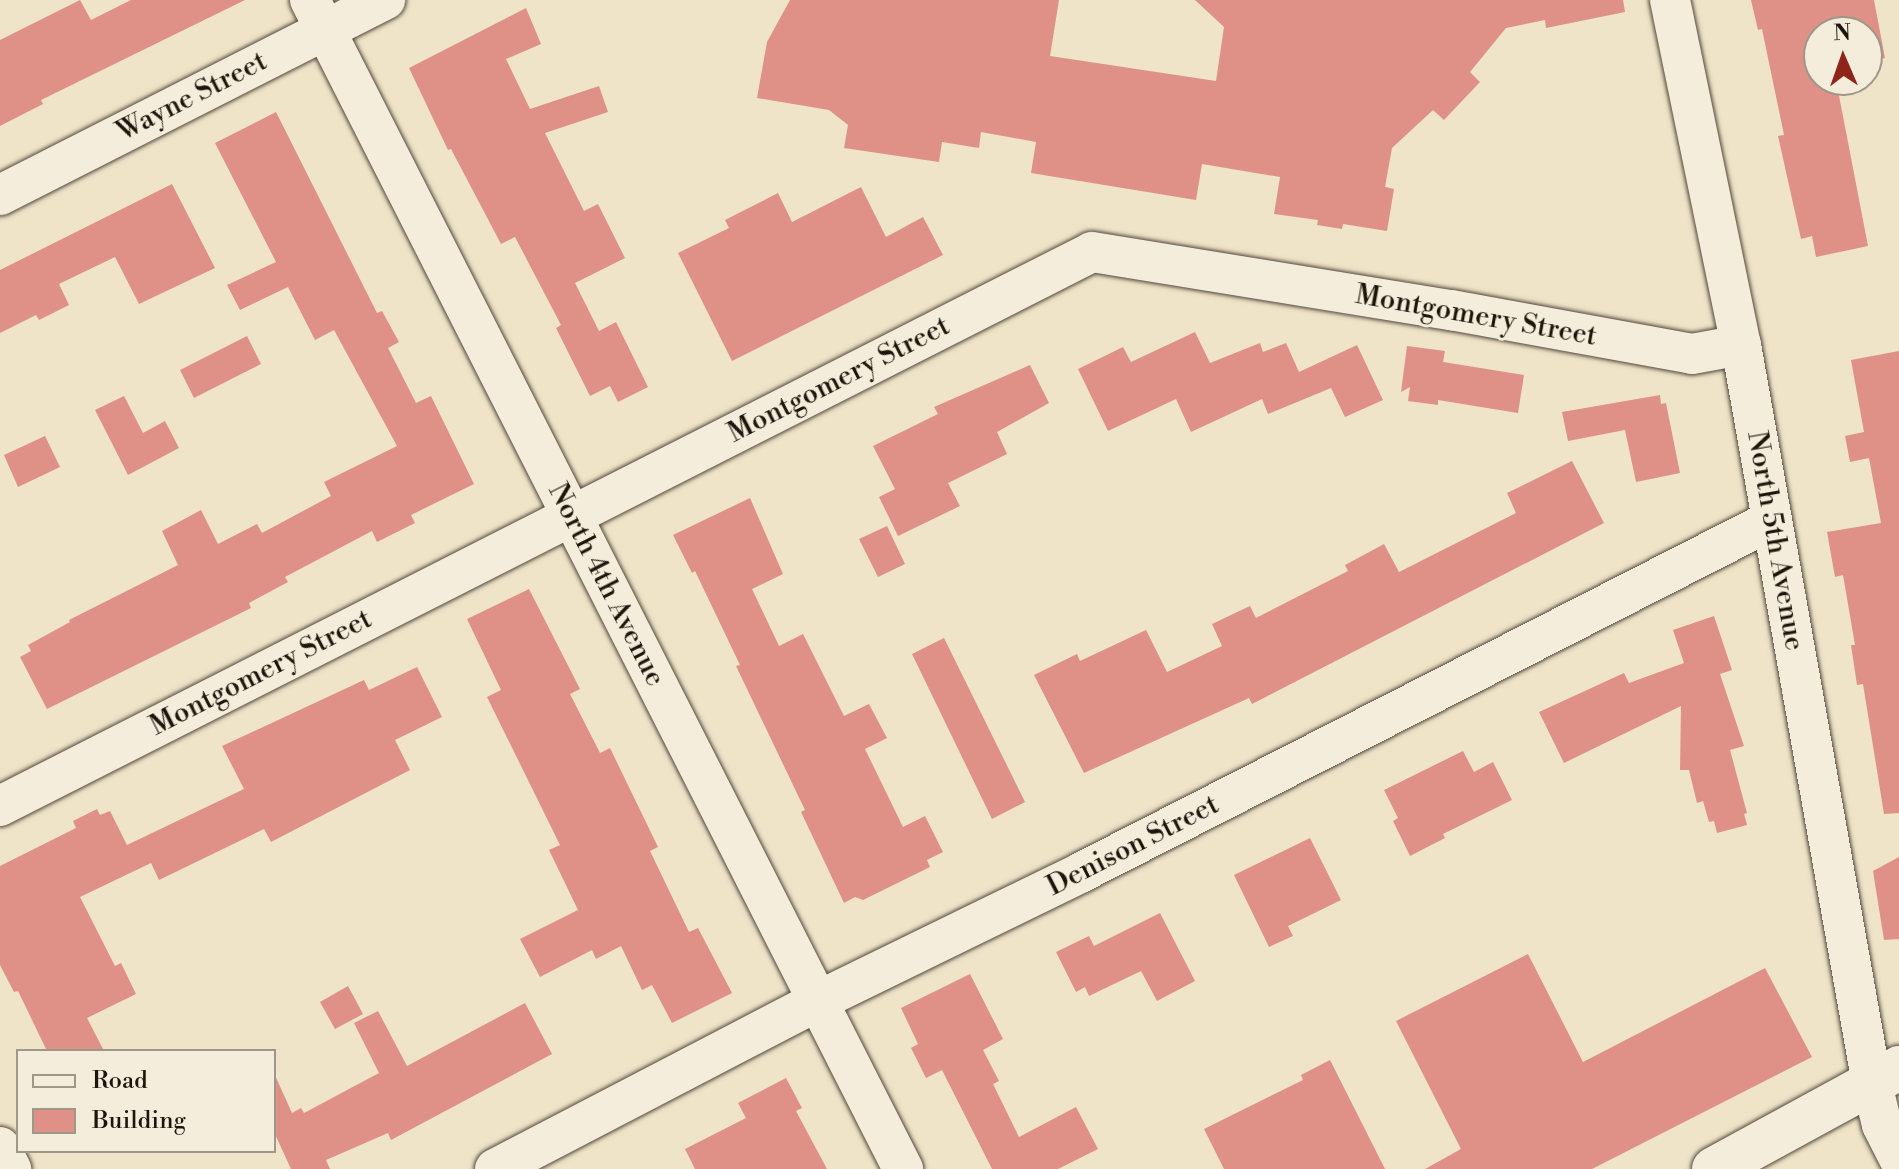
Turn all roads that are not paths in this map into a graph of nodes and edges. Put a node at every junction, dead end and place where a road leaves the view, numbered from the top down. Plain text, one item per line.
1 (385, 0) edge
2 (1670, 0) edge
3 (317, 15) edge
4 (0, 195) edge
5 (1741, 345) junction
6 (571, 515) junction
7 (1770, 521) junction
8 (0, 806) edge
9 (818, 1001) junction
10 (1885, 1076) edge
11 (0, 1147) edge
12 (1899, 1159) edge
13 (11, 1169) edge
14 (495, 1169) edge
15 (903, 1169) edge
16 (1714, 1169) edge

1 - 3 street, Wayne Street
2 - 5 street, North 5th Avenue
3 - 4 street, Wayne Street
3 - 6 street, North 4th Avenue
5 - 6 street, Montgomery Street
5 - 7 street, North 5th Avenue
6 - 8 street, Montgomery Street
6 - 9 street, North 4th Avenue
7 - 9 street, Denison Street
7 - 10 street, North 5th Avenue
9 - 14 street, Denison Street
9 - 15 street, North 4th Avenue
10 - 12 street, North 5th Avenue
10 - 16 main road
11 - 13 street

